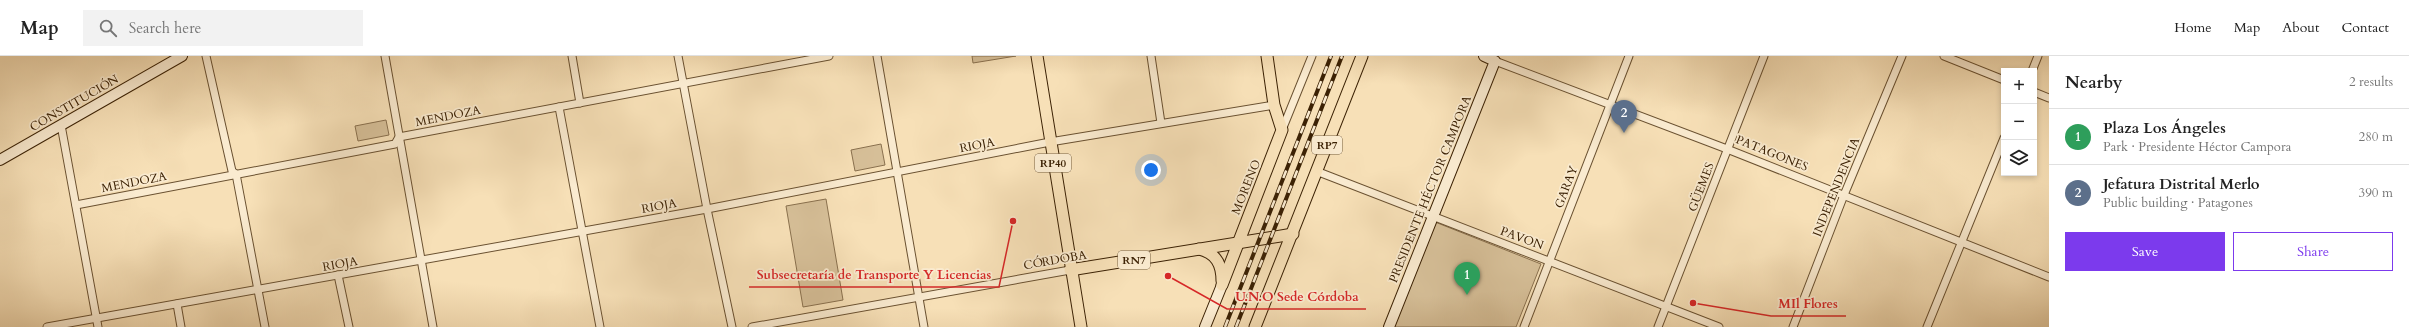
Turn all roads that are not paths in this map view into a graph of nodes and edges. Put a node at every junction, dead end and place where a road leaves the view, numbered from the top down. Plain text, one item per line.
1 (182, 56) edge
2 (206, 56) edge
3 (385, 56) edge
4 (572, 56) edge
5 (678, 56) edge
6 (829, 56) edge
7 (877, 56) edge
8 (1037, 56) edge
9 (1151, 56) edge
10 (1267, 56) edge
11 (1312, 56) edge
12 (1362, 56) edge
13 (1484, 56) edge
14 (1629, 56) edge
15 (1764, 56) edge
16 (1902, 56) edge
17 (1944, 56) edge
18 (2038, 56) edge
19 (1495, 61) junction
20 (2033, 68) edge
21 (2001, 79) edge
22 (682, 84) junction
23 (2037, 93) edge
24 (2049, 98) edge
25 (580, 103) junction
26 (1274, 104) junction
27 (1611, 104) junction
28 (559, 107) junction
29 (1161, 123) junction
30 (61, 125) junction
31 (1282, 130) junction
32 (399, 137) junction
33 (2003, 140) edge
34 (1050, 142) junction
35 (1727, 149) junction
36 (0, 160) edge
37 (1316, 171) junction
38 (896, 172) junction
39 (236, 174) junction
40 (1844, 196) junction
41 (76, 205) junction
42 (707, 209) junction
43 (1432, 216) junction
44 (582, 231) junction
45 (1293, 234) junction
46 (1238, 242) junction
47 (1961, 242) junction
48 (1198, 249) junction
49 (420, 260) junction
50 (1550, 260) junction
51 (1070, 270) junction
52 (338, 275) junction
53 (2049, 277) edge
54 (1222, 285) junction
55 (258, 289) junction
56 (918, 298) junction
57 (177, 304) junction
58 (1667, 306) junction
59 (96, 318) junction
60 (47, 327) edge
61 (98, 327) edge
62 (181, 327) edge
63 (265, 327) edge
64 (349, 327) edge
65 (432, 327) edge
66 (600, 327) edge
67 (732, 327) edge
68 (752, 327) edge
69 (924, 327) edge
70 (1081, 327) edge
71 (1205, 327) edge
72 (1256, 327) edge
73 (1389, 327) edge
74 (1524, 327) edge
75 (1658, 327) edge
76 (1719, 327) edge
77 (1793, 327) edge
78 (1927, 327) edge

1 - 30 street, CONSTITUCIÓN
2 - 39 street
3 - 32 street
4 - 25 street
5 - 22 street
6 - 22 street, MENDOZA
7 - 38 street
8 - 34 main road, RP40
9 - 29 street
10 - 26 main road
11 - 31 street, MORENO
12 - 37 main road, RP7
13 - 19 street, PATAGONES
14 - 27 street, GARAY
15 - 35 street, GÜEMES
16 - 40 street, INDEPENDENCIA
17 - 21 street
18 - 20 street
19 - 27 street, PATAGONES
19 - 43 street, PRESIDENTE HÉCTOR CAMPORA
22 - 25 street, MENDOZA
22 - 42 street
23 - 24 street
25 - 28 street, MENDOZA
26 - 29 street, RIOJA
26 - 31 main road
27 - 35 street, PATAGONES
27 - 50 street, GARAY
28 - 32 street, MENDOZA
28 - 44 street
29 - 34 street, RIOJA
30 - 36 street, CONSTITUCIÓN
30 - 41 street
31 - 46 main road, MORENO
32 - 39 street, MENDOZA
32 - 49 street
33 - 47 street
34 - 38 street, RIOJA
34 - 51 main road, RP40
35 - 40 street, PATAGONES
35 - 58 street, GÜEMES
37 - 43 street, PAVON
37 - 45 main road, RP7
38 - 42 street, RIOJA
38 - 56 street
39 - 41 street, MENDOZA
39 - 55 street
40 - 47 street, PATAGONES
40 - 77 street, INDEPENDENCIA
41 - 59 street
42 - 44 street, RIOJA
42 - 67 street
43 - 50 street, PAVON
43 - 73 street, PRESIDENTE HÉCTOR CAMPORA
44 - 49 street, RIOJA
44 - 66 street
45 - 46 main road, CÓRDOBA / RN7
45 - 72 main road, RP7
46 - 48 main road, CÓRDOBA / RN7
46 - 54 main road, MORENO
47 - 53 street, PATAGONES
47 - 78 street
48 - 51 main road, CÓRDOBA / RN7
48 - 54 main road
49 - 52 street, RIOJA
49 - 65 street
50 - 58 street, PAVON
50 - 74 street, GARAY
51 - 56 street, CÓRDOBA
51 - 70 main road
52 - 55 street, RIOJA
52 - 64 street
54 - 71 street, MORENO
55 - 57 street, RIOJA
55 - 63 street
56 - 68 street, CÓRDOBA
56 - 69 street
57 - 59 street, RIOJA
57 - 62 street
58 - 75 street, GÜEMES
58 - 76 street, PAVON
59 - 60 street, RIOJA
59 - 61 street

